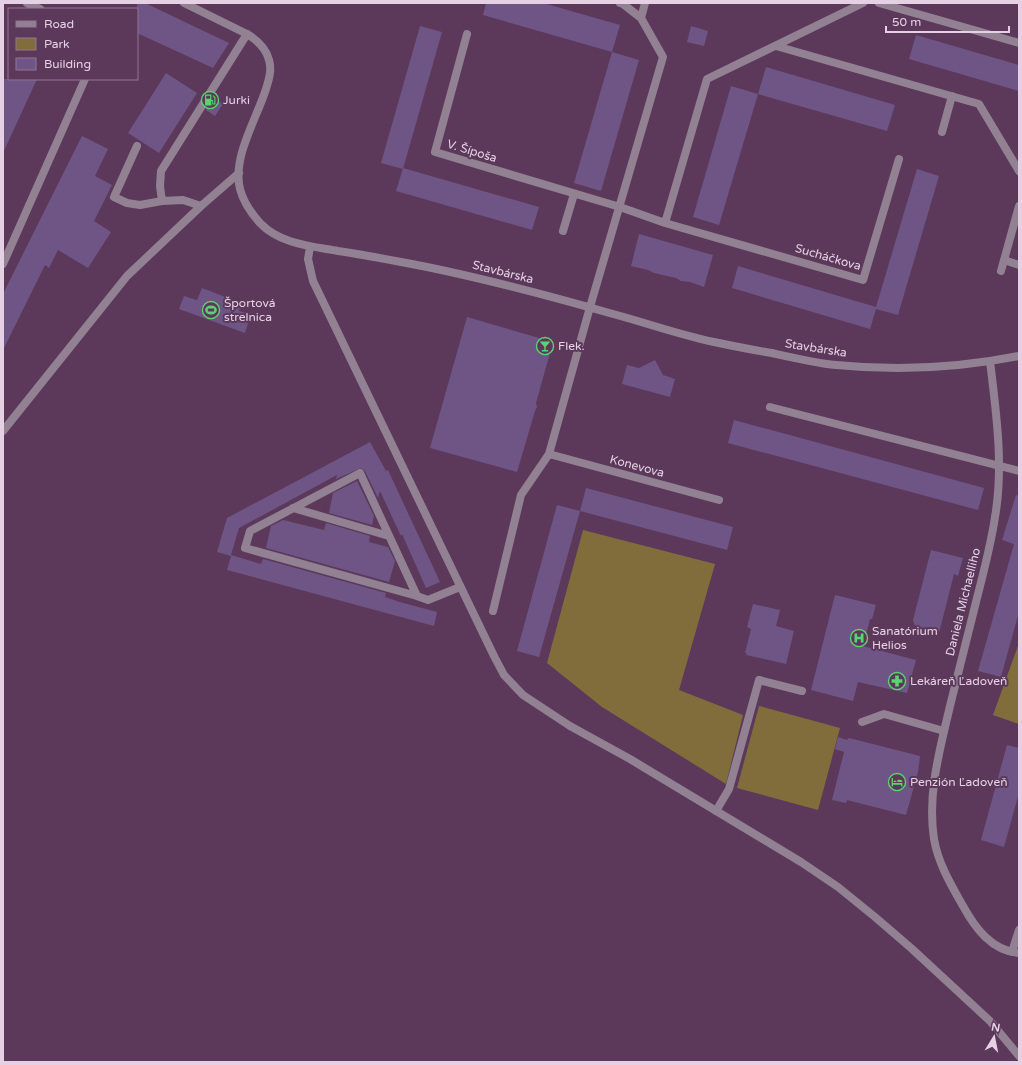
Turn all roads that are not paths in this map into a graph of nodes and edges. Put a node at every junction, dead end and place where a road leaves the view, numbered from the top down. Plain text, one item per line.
1 (27, 3) edge
2 (184, 3) edge
3 (620, 3) edge
4 (645, 3) edge
5 (863, 3) edge
6 (879, 3) edge
7 (38, 8) edge
8 (641, 18) junction
9 (247, 34) junction
10 (468, 34) dead end
11 (1019, 43) edge
12 (776, 46) junction
13 (85, 80) edge
14 (952, 96) junction
15 (942, 132) dead end
16 (137, 146) dead end
17 (899, 159) dead end
18 (1019, 171) edge
19 (239, 173) junction
20 (574, 194) junction
21 (162, 201) junction
22 (201, 206) junction
23 (1019, 206) edge
24 (620, 207) junction
25 (665, 222) junction
26 (563, 231) dead end
27 (310, 247) junction
28 (1004, 260) junction
29 (3, 264) edge
30 (1019, 265) edge
31 (1001, 271) dead end
32 (590, 307) junction
33 (1019, 356) edge
34 (990, 361) junction
35 (770, 407) dead end
36 (3, 431) edge
37 (549, 454) junction
38 (999, 465) junction
39 (1019, 471) edge
40 (719, 500) dead end
41 (293, 508) junction
42 (389, 536) junction
43 (460, 587) junction
44 (417, 596) junction
45 (493, 611) dead end
46 (802, 691) dead end
47 (862, 722) dead end
48 (944, 731) junction
49 (716, 811) junction
50 (1019, 930) edge
51 (1015, 953) edge
52 (1019, 1056) edge

1 - 7 street
2 - 9 street, Stavbárska
3 - 8 street
4 - 8 street
5 - 12 street
6 - 11 street
8 - 24 street
9 - 19 street, Stavbárska
9 - 21 street
10 - 20 street, V. Šípoša
12 - 14 street
12 - 25 street
13 - 29 street
14 - 15 street
14 - 18 street
16 - 21 street
17 - 25 street, Sucháčkova
19 - 22 street
19 - 27 street, Stavbárska
20 - 24 street, V. Šípoša
20 - 26 street
21 - 22 street
22 - 36 street
23 - 28 street
24 - 25 street, Sucháčkova
24 - 32 street
27 - 32 street, Stavbárska
27 - 43 street
28 - 30 street
28 - 31 street
32 - 34 street, Stavbárska
32 - 37 street
33 - 34 street, Stavbárska
34 - 38 street, Daniela Michaelliho
35 - 38 street
37 - 40 street, Konevova
37 - 45 street
38 - 39 street
38 - 48 street, Daniela Michaelliho
41 - 42 street
41 - 42 street
41 - 44 street
42 - 44 street
43 - 44 street
43 - 49 street
46 - 49 street
47 - 48 street
48 - 51 street, Daniela Michaelliho
49 - 52 street
50 - 51 street, Daniela Michaelliho

